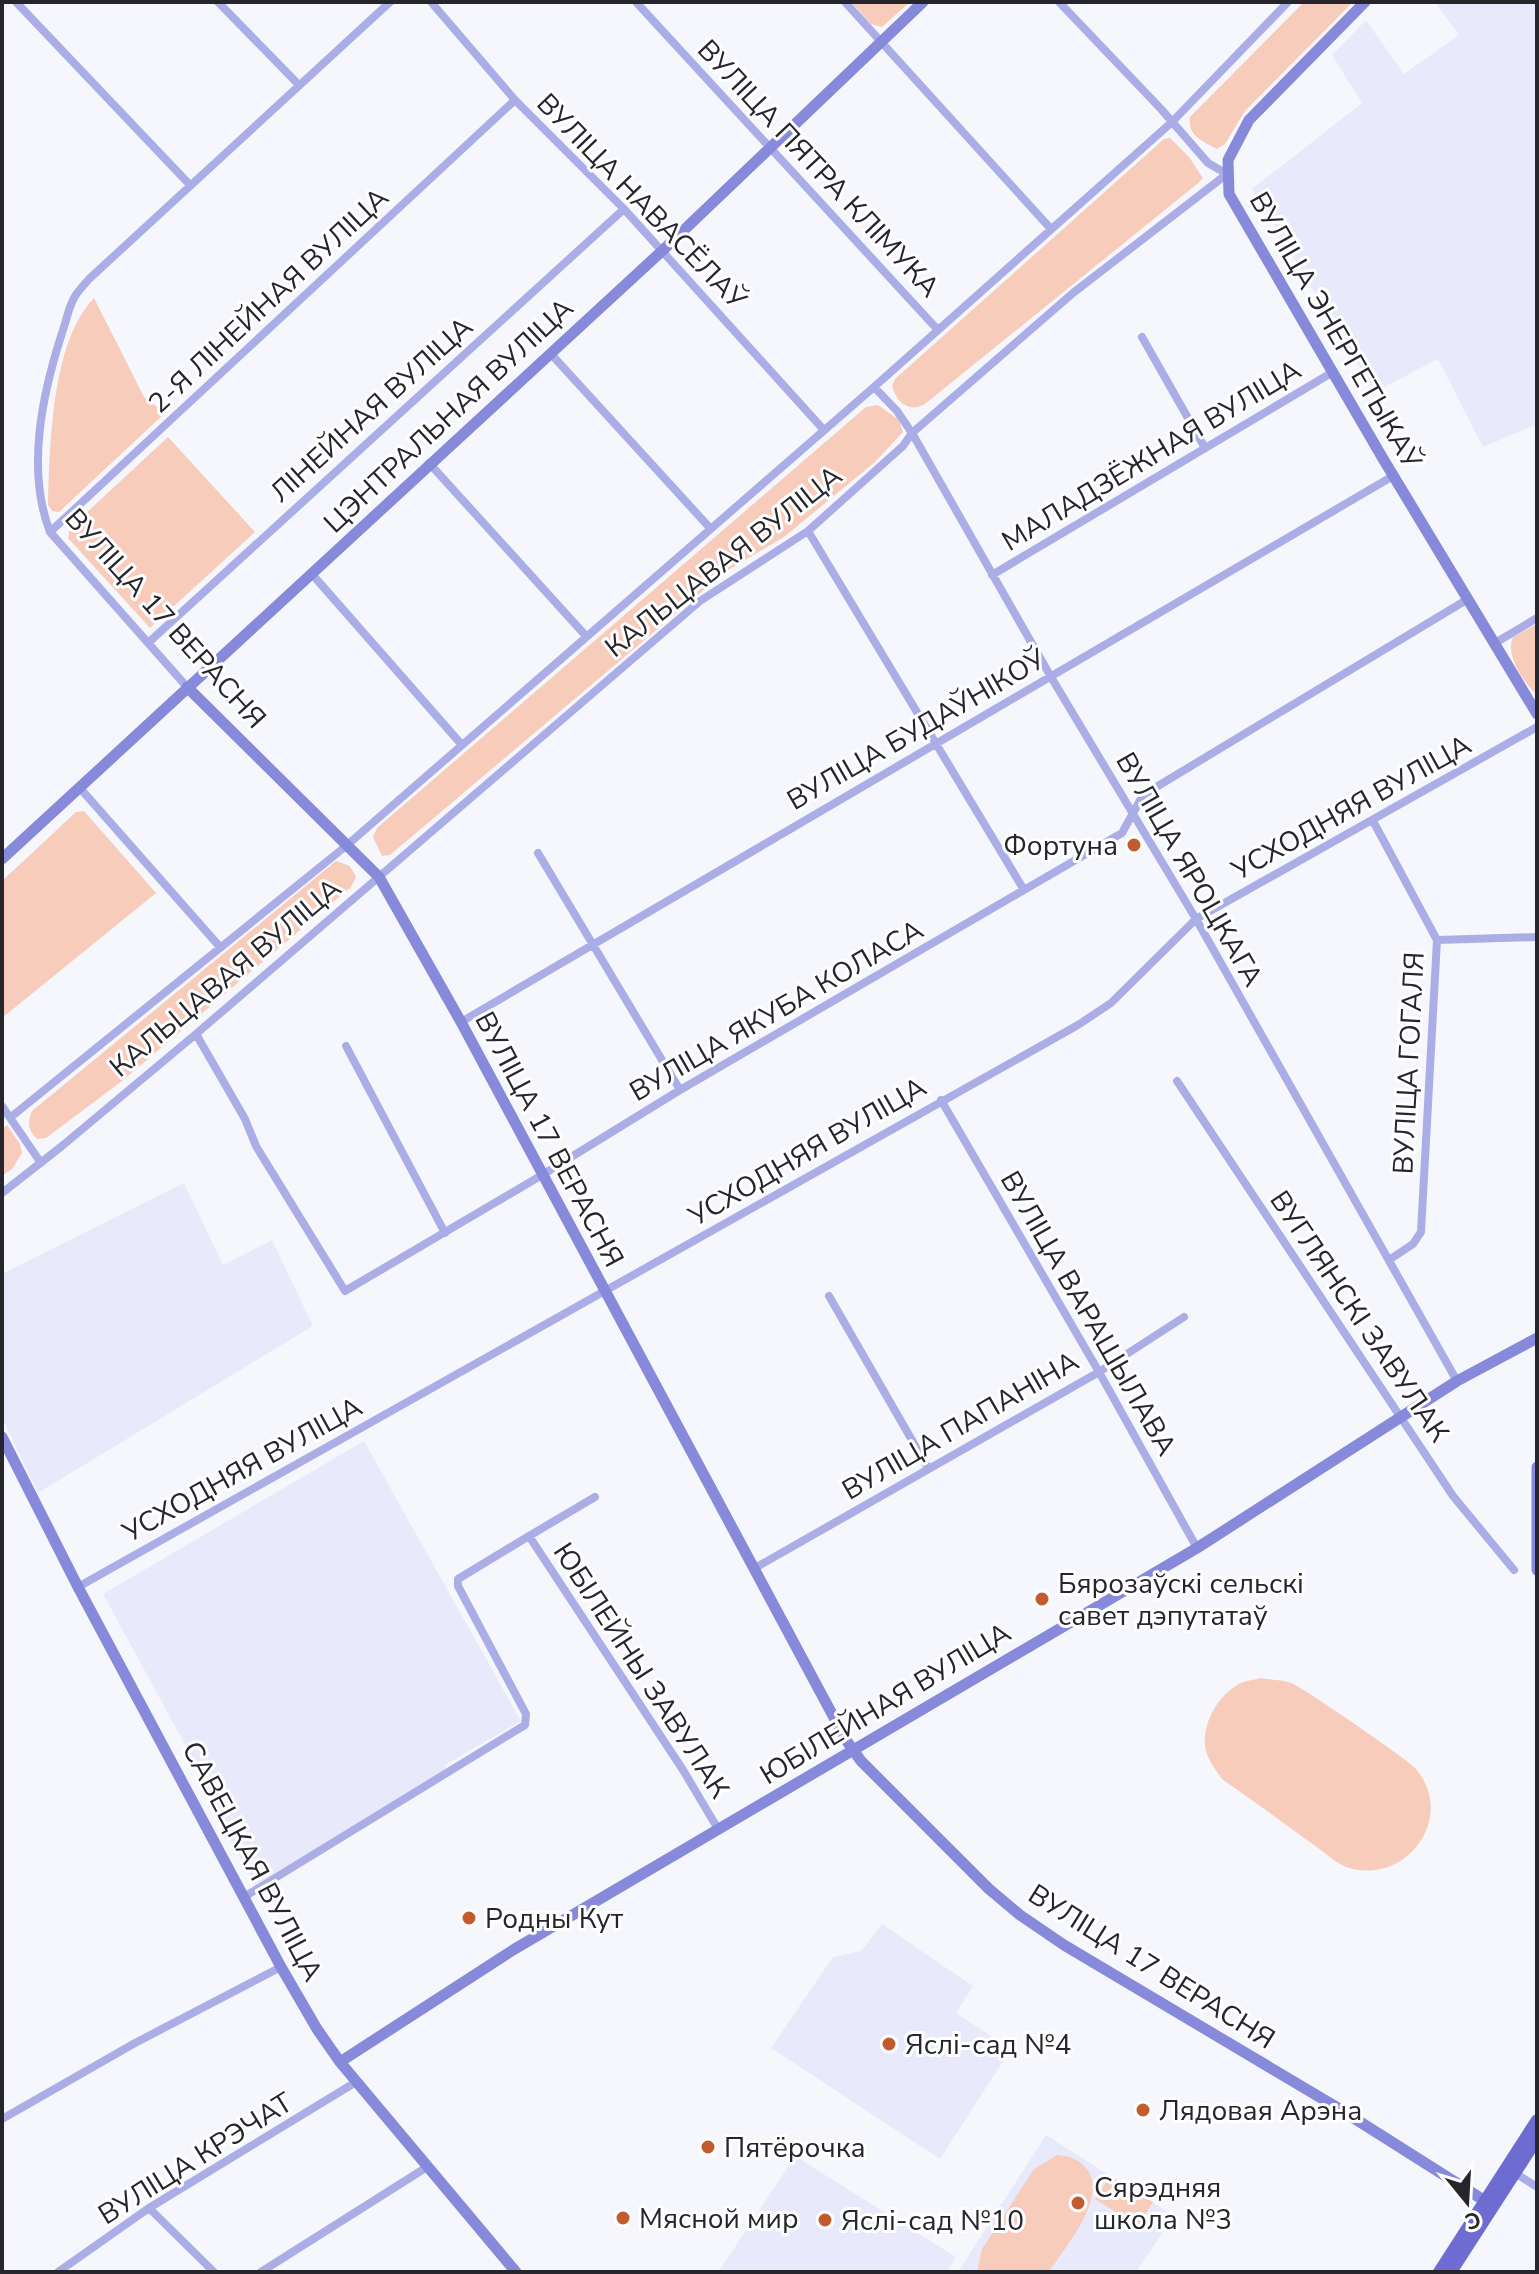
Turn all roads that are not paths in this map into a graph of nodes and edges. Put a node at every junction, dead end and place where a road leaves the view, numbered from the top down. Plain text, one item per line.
1 (16, 2) edge
2 (218, 2) edge
3 (390, 2) edge
4 (431, 2) edge
5 (636, 2) edge
6 (845, 2) edge
7 (923, 2) edge
8 (1059, 2) edge
9 (1288, 2) edge
10 (1365, 2) edge
11 (881, 40) junction
12 (299, 85) junction
13 (515, 100) junction
14 (1172, 122) junction
15 (770, 148) junction
16 (1227, 174) junction
17 (190, 185) junction
18 (624, 209) junction
19 (1051, 229) junction
20 (662, 251) junction
21 (937, 329) junction
22 (1142, 337) dead end
23 (551, 354) junction
24 (1333, 372) junction
25 (874, 387) junction
26 (823, 429) junction
27 (912, 433) junction
28 (1205, 448) junction
29 (429, 463) junction
30 (1393, 476) junction
31 (710, 528) junction
32 (808, 531) junction
33 (50, 532) junction
34 (311, 573) junction
35 (992, 575) junction
36 (1468, 599) junction
37 (1537, 618) edge
38 (586, 636) junction
39 (148, 643) junction
40 (1495, 643) junction
41 (1051, 677) junction
42 (187, 687) junction
43 (1537, 714) edge
44 (1537, 727) edge
45 (936, 741) junction
46 (462, 745) junction
47 (79, 787) junction
48 (1133, 813) junction
49 (1373, 821) junction
50 (346, 846) junction
51 (538, 853) dead end
52 (2, 859) edge
53 (379, 877) junction
54 (1024, 890) junction
55 (1196, 919) junction
56 (1537, 937) edge
57 (1437, 940) junction
58 (592, 944) junction
59 (220, 947) junction
60 (461, 1022) junction
61 (196, 1034) junction
62 (346, 1046) dead end
63 (1177, 1081) dead end
64 (680, 1090) junction
65 (941, 1100) junction
66 (2, 1106) edge
67 (11, 1117) junction
68 (41, 1163) junction
69 (542, 1175) junction
70 (2, 1193) edge
71 (445, 1233) junction
72 (1389, 1260) junction
73 (604, 1292) junction
74 (829, 1296) dead end
75 (1184, 1317) dead end
76 (1537, 1338) edge
77 (1099, 1372) junction
78 (1457, 1381) junction
79 (1401, 1416) junction
80 (2, 1437) edge
81 (1537, 1467) edge
82 (928, 1468) junction
83 (595, 1497) dead end
84 (529, 1536) junction
85 (1197, 1548) junction
86 (755, 1568) junction
87 (1514, 1570) dead end
88 (1537, 1570) edge
89 (78, 1587) junction
90 (854, 1750) junction
91 (718, 1829) junction
92 (244, 1897) junction
93 (281, 1967) junction
94 (340, 2062) junction
95 (356, 2082) junction
96 (2, 2119) edge
97 (1537, 2120) edge
98 (1537, 2139) edge
99 (427, 2167) junction
100 (1511, 2170) junction
101 (1537, 2187) edge
102 (1489, 2203) junction
103 (149, 2208) junction
104 (58, 2272) edge
105 (214, 2272) edge
106 (261, 2272) edge
107 (516, 2272) edge
108 (1439, 2272) edge
109 (1451, 2272) edge

1 - 17 street
2 - 12 street
3 - 12 street, ВУЛІЦА 17 ВЕРАСНЯ
4 - 13 street, ВУЛІЦА НАВАСЁЛАЎ
5 - 15 street, ВУЛІЦА ПЯТРА КЛІМУКА
6 - 11 street
7 - 11 street, ЦЭНТРАЛЬНАЯ ВУЛІЦА
8 - 14 street, ВУЛІЦА ЭНЕРГЕТЫКАЎ
9 - 14 street
10 - 16 street
11 - 15 street, ЦЭНТРАЛЬНАЯ ВУЛІЦА
11 - 19 street
12 - 17 street, ВУЛІЦА 17 ВЕРАСНЯ
13 - 18 street, ВУЛІЦА НАВАСЁЛАЎ
13 - 33 street, 2-Я ЛІНЕЙНАЯ ВУЛІЦА
14 - 16 street, ВУЛІЦА ЭНЕРГЕТЫКАЎ
14 - 19 street
15 - 20 street, ЦЭНТРАЛЬНАЯ ВУЛІЦА
15 - 21 street, ВУЛІЦА ПЯТРА КЛІМУКА
16 - 24 street, ВУЛІЦА ЭНЕРГЕТЫКАЎ
16 - 27 street, КАЛЬЦАВАЯ ВУЛІЦА
17 - 33 street, ВУЛІЦА 17 ВЕРАСНЯ
18 - 20 street, ВУЛІЦА НАВАСЁЛАЎ
18 - 39 street, ЛІНЕЙНАЯ ВУЛІЦА
19 - 21 street
20 - 23 street, ЦЭНТРАЛЬНАЯ ВУЛІЦА
20 - 26 street, ВУЛІЦА НАВАСЁЛАЎ
21 - 25 street
22 - 28 street
23 - 29 street, ЦЭНТРАЛЬНАЯ ВУЛІЦА
23 - 31 street
24 - 28 street, МАЛАДЗЁЖНАЯ ВУЛІЦА
24 - 30 street, ВУЛІЦА ЭНЕРГЕТЫКАЎ
25 - 26 street
25 - 27 street, ВУЛІЦА ЯРОЦКАГА
26 - 31 street
27 - 32 street, КАЛЬЦАВАЯ ВУЛІЦА
27 - 35 street, ВУЛІЦА ЯРОЦКАГА
28 - 35 street, МАЛАДЗЁЖНАЯ ВУЛІЦА
29 - 34 street, ЦЭНТРАЛЬНАЯ ВУЛІЦА
29 - 38 street
30 - 36 street, ВУЛІЦА ЭНЕРГЕТЫКАЎ
30 - 41 street, ВУЛІЦА БУДАЎНІКОЎ
31 - 38 street
32 - 45 street
32 - 53 street, КАЛЬЦАВАЯ ВУЛІЦА
33 - 39 street, ВУЛІЦА 17 ВЕРАСНЯ
34 - 42 street, ЦЭНТРАЛЬНАЯ ВУЛІЦА
34 - 46 street
35 - 41 street, ВУЛІЦА ЯРОЦКАГА
36 - 40 street, ВУЛІЦА ЭНЕРГЕТЫКАЎ
36 - 48 street, ВУЛІЦА ЯКУБА КОЛАСА
37 - 40 street
38 - 46 street
39 - 42 street, ВУЛІЦА 17 ВЕРАСНЯ
40 - 43 street, ВУЛІЦА ЭНЕРГЕТЫКАЎ
41 - 45 street, ВУЛІЦА БУДАЎНІКОЎ
41 - 48 street, ВУЛІЦА ЯРОЦКАГА
42 - 47 street, ЦЭНТРАЛЬНАЯ ВУЛІЦА
42 - 50 street, ВУЛІЦА 17 ВЕРАСНЯ
44 - 49 street, УСХОДНЯЯ ВУЛІЦА
45 - 54 street
45 - 58 street, ВУЛІЦА БУДАЎНІКОЎ
46 - 50 street
47 - 52 street, ЦЭНТРАЛЬНАЯ ВУЛІЦА
47 - 59 street
48 - 54 street, ВУЛІЦА ЯКУБА КОЛАСА
48 - 55 street, ВУЛІЦА ЯРОЦКАГА
49 - 55 street, УСХОДНЯЯ ВУЛІЦА
49 - 57 street, ВУЛІЦА ГОГАЛЯ
50 - 53 street, ВУЛІЦА 17 ВЕРАСНЯ
50 - 59 street
51 - 58 street
53 - 60 street, ВУЛІЦА 17 ВЕРАСНЯ
53 - 61 street, КАЛЬЦАВАЯ ВУЛІЦА
54 - 64 street, ВУЛІЦА ЯКУБА КОЛАСА
55 - 65 street, УСХОДНЯЯ ВУЛІЦА
55 - 72 street, ВУЛІЦА ЯРОЦКАГА
56 - 57 street
57 - 72 street, ВУЛІЦА ГОГАЛЯ
58 - 60 street, ВУЛІЦА БУДАЎНІКОЎ
58 - 64 street
59 - 67 street
60 - 69 street, ВУЛІЦА 17 ВЕРАСНЯ
61 - 68 street, КАЛЬЦАВАЯ ВУЛІЦА
61 - 71 street, ВУЛІЦА ЯКУБА КОЛАСА
62 - 71 street
63 - 79 street, ВУГЛЯНСКІ ЗАВУЛАК
64 - 69 street, ВУЛІЦА ЯКУБА КОЛАСА
65 - 73 street, УСХОДНЯЯ ВУЛІЦА
65 - 77 street, ВУЛІЦА ВАРАШЫЛАВА
66 - 67 street
67 - 68 street
68 - 70 street, КАЛЬЦАВАЯ ВУЛІЦА
69 - 71 street, ВУЛІЦА ЯКУБА КОЛАСА
69 - 73 street, ВУЛІЦА 17 ВЕРАСНЯ
72 - 78 street, ВУЛІЦА ЯРОЦКАГА
73 - 86 street, ВУЛІЦА 17 ВЕРАСНЯ
73 - 89 street, УСХОДНЯЯ ВУЛІЦА
74 - 82 street
75 - 77 street, ВУЛІЦА ПАПАНІНА
76 - 78 street, ЮБІЛЕЙНАЯ ВУЛІЦА
77 - 82 street, ВУЛІЦА ПАПАНІНА
77 - 85 street, ВУЛІЦА ВАРАШЫЛАВА
78 - 79 street, ЮБІЛЕЙНАЯ ВУЛІЦА
79 - 85 street, ЮБІЛЕЙНАЯ ВУЛІЦА
79 - 87 street, ВУГЛЯНСКІ ЗАВУЛАК
80 - 89 street, САВЕЦКАЯ ВУЛІЦА
81 - 88 street
82 - 86 street, ВУЛІЦА ПАПАНІНА
83 - 84 street, ЮБІЛЕЙНЫ ЗАВУЛАК
84 - 91 street, ЮБІЛЕЙНЫ ЗАВУЛАК
84 - 92 street, ЮБІЛЕЙНЫ ЗАВУЛАК
85 - 90 street, ЮБІЛЕЙНАЯ ВУЛІЦА
86 - 90 street, ВУЛІЦА 17 ВЕРАСНЯ
89 - 92 street, САВЕЦКАЯ ВУЛІЦА
90 - 91 street, ЮБІЛЕЙНАЯ ВУЛІЦА
90 - 102 street, ВУЛІЦА 17 ВЕРАСНЯ
91 - 94 street, ЮБІЛЕЙНАЯ ВУЛІЦА
92 - 93 street, САВЕЦКАЯ ВУЛІЦА
93 - 94 street, САВЕЦКАЯ ВУЛІЦА
93 - 96 street
94 - 95 street, САВЕЦКАЯ ВУЛІЦА
95 - 99 street, САВЕЦКАЯ ВУЛІЦА
95 - 103 street, ВУЛІЦА КРЭЧАТ
97 - 100 main road
98 - 100 main road
99 - 106 street
99 - 107 street, САВЕЦКАЯ ВУЛІЦА
100 - 101 street
100 - 102 main road
102 - 108 main road
102 - 109 main road
103 - 104 street, ВУЛІЦА КРЭЧАТ
103 - 105 street

